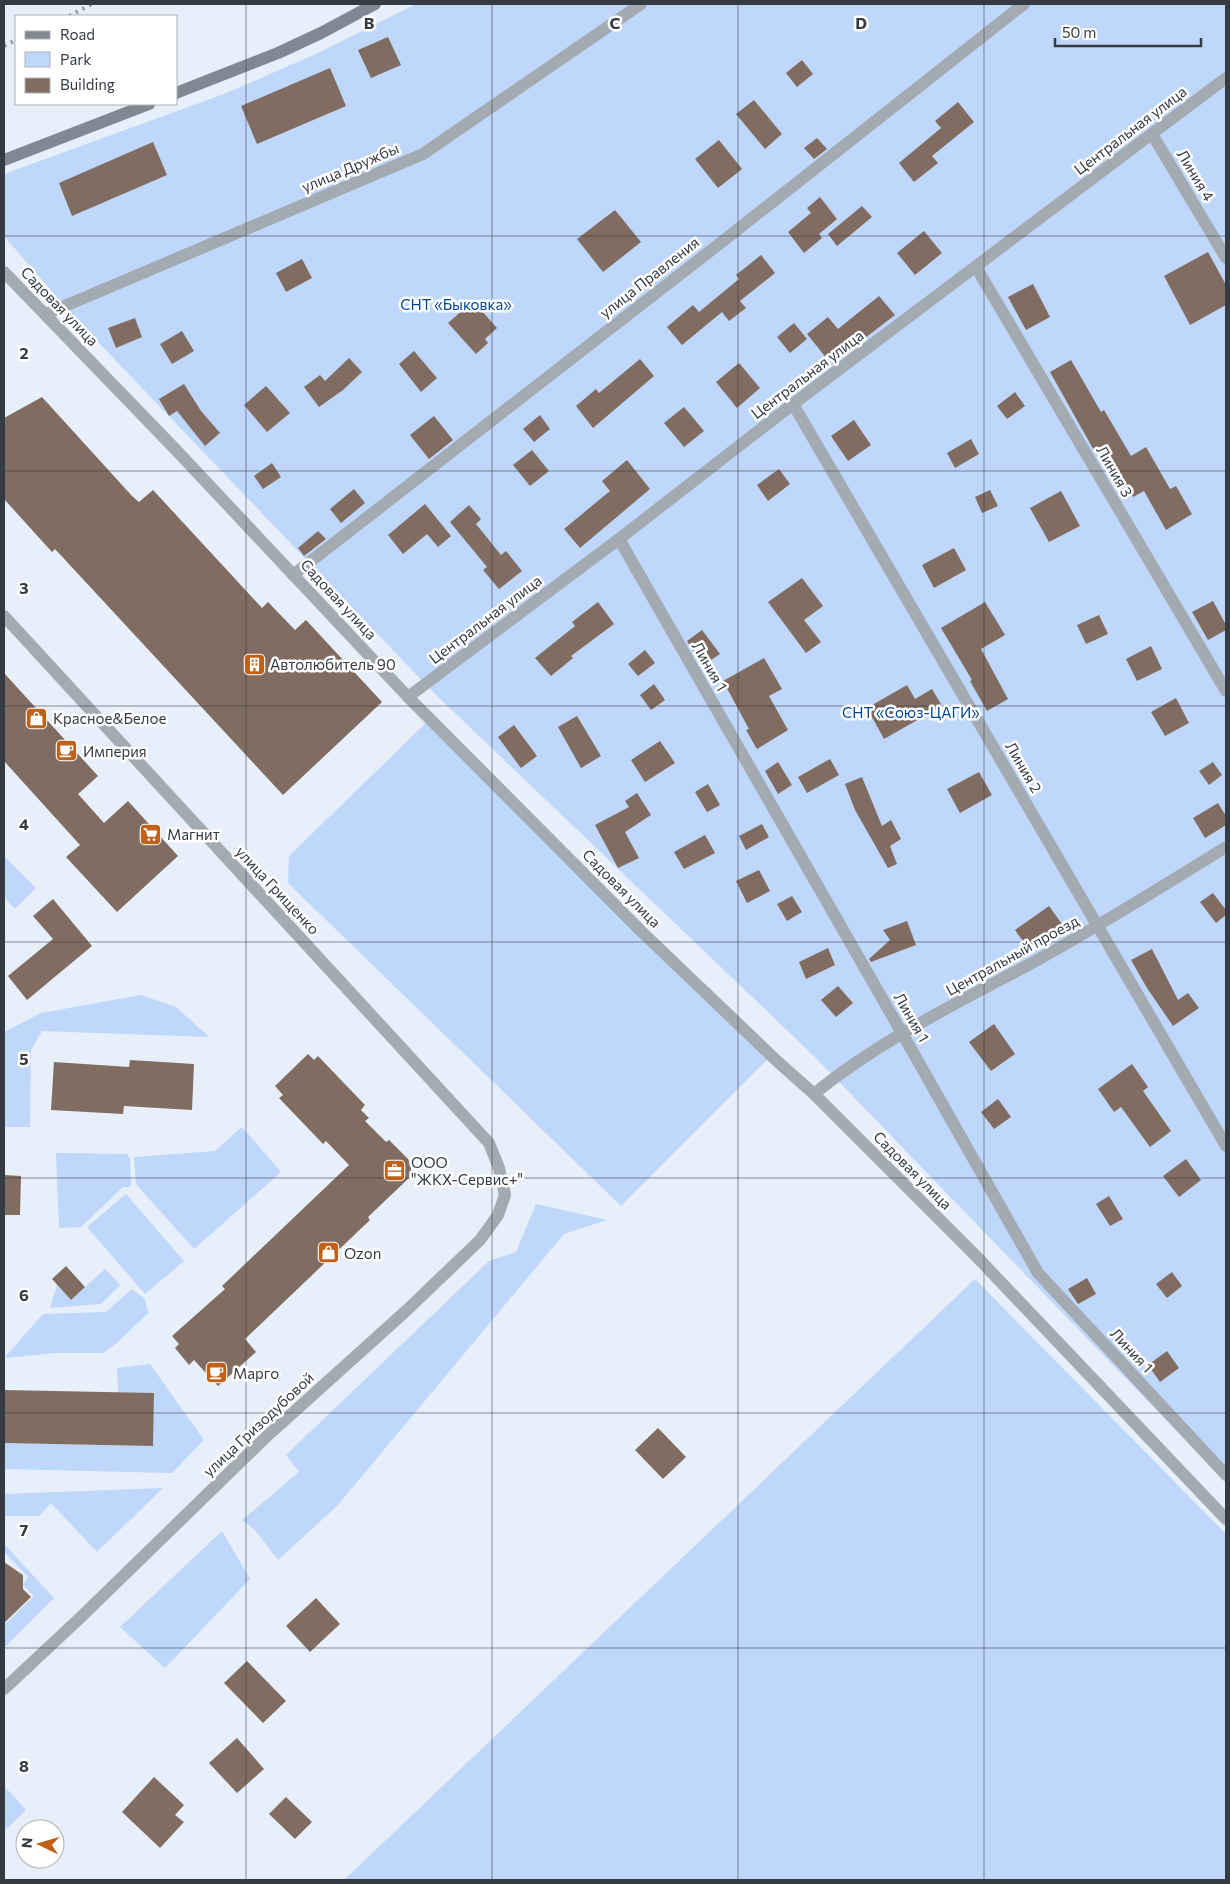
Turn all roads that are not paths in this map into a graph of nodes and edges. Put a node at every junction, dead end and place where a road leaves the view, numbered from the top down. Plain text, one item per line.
1 (375, 4) edge
2 (641, 4) edge
3 (1024, 4) edge
4 (1226, 78) edge
5 (178, 92) edge
6 (146, 105) edge
7 (1152, 134) junction
8 (4, 160) edge
9 (1226, 258) edge
10 (976, 267) junction
11 (4, 272) edge
12 (46, 314) junction
13 (793, 404) junction
14 (619, 539) junction
15 (293, 575) junction
16 (4, 616) edge
17 (1226, 691) edge
18 (408, 697) junction
19 (1226, 847) edge
20 (1098, 927) junction
21 (902, 1034) junction
22 (814, 1094) junction
23 (1226, 1146) edge
24 (499, 1168) joint
25 (1226, 1475) edge
26 (1226, 1519) edge
27 (4, 1690) edge

1 - 5 main road
2 - 12 street, улица Дружбы
3 - 15 street, улица Правления
4 - 7 street, Центральная улица
6 - 8 main road
7 - 9 street, Линия 4
7 - 10 street, Центральная улица
10 - 13 street, Центральная улица
10 - 17 street, Линия 3
11 - 12 street, Садовая улица
12 - 15 street, Садовая улица
13 - 14 street, Центральная улица
13 - 20 street, Линия 2
14 - 18 street, Центральная улица
14 - 21 street, Линия 1
15 - 18 street, Садовая улица
16 - 24 street, улица Грищенко
18 - 22 street, Садовая улица
19 - 20 street, Центральный проезд
20 - 21 street, Центральный проезд
20 - 23 street, Линия 2
21 - 22 street, Центральный проезд
21 - 25 street, Линия 1
22 - 26 street, Садовая улица
24 - 27 street, улица Гризодубовой

